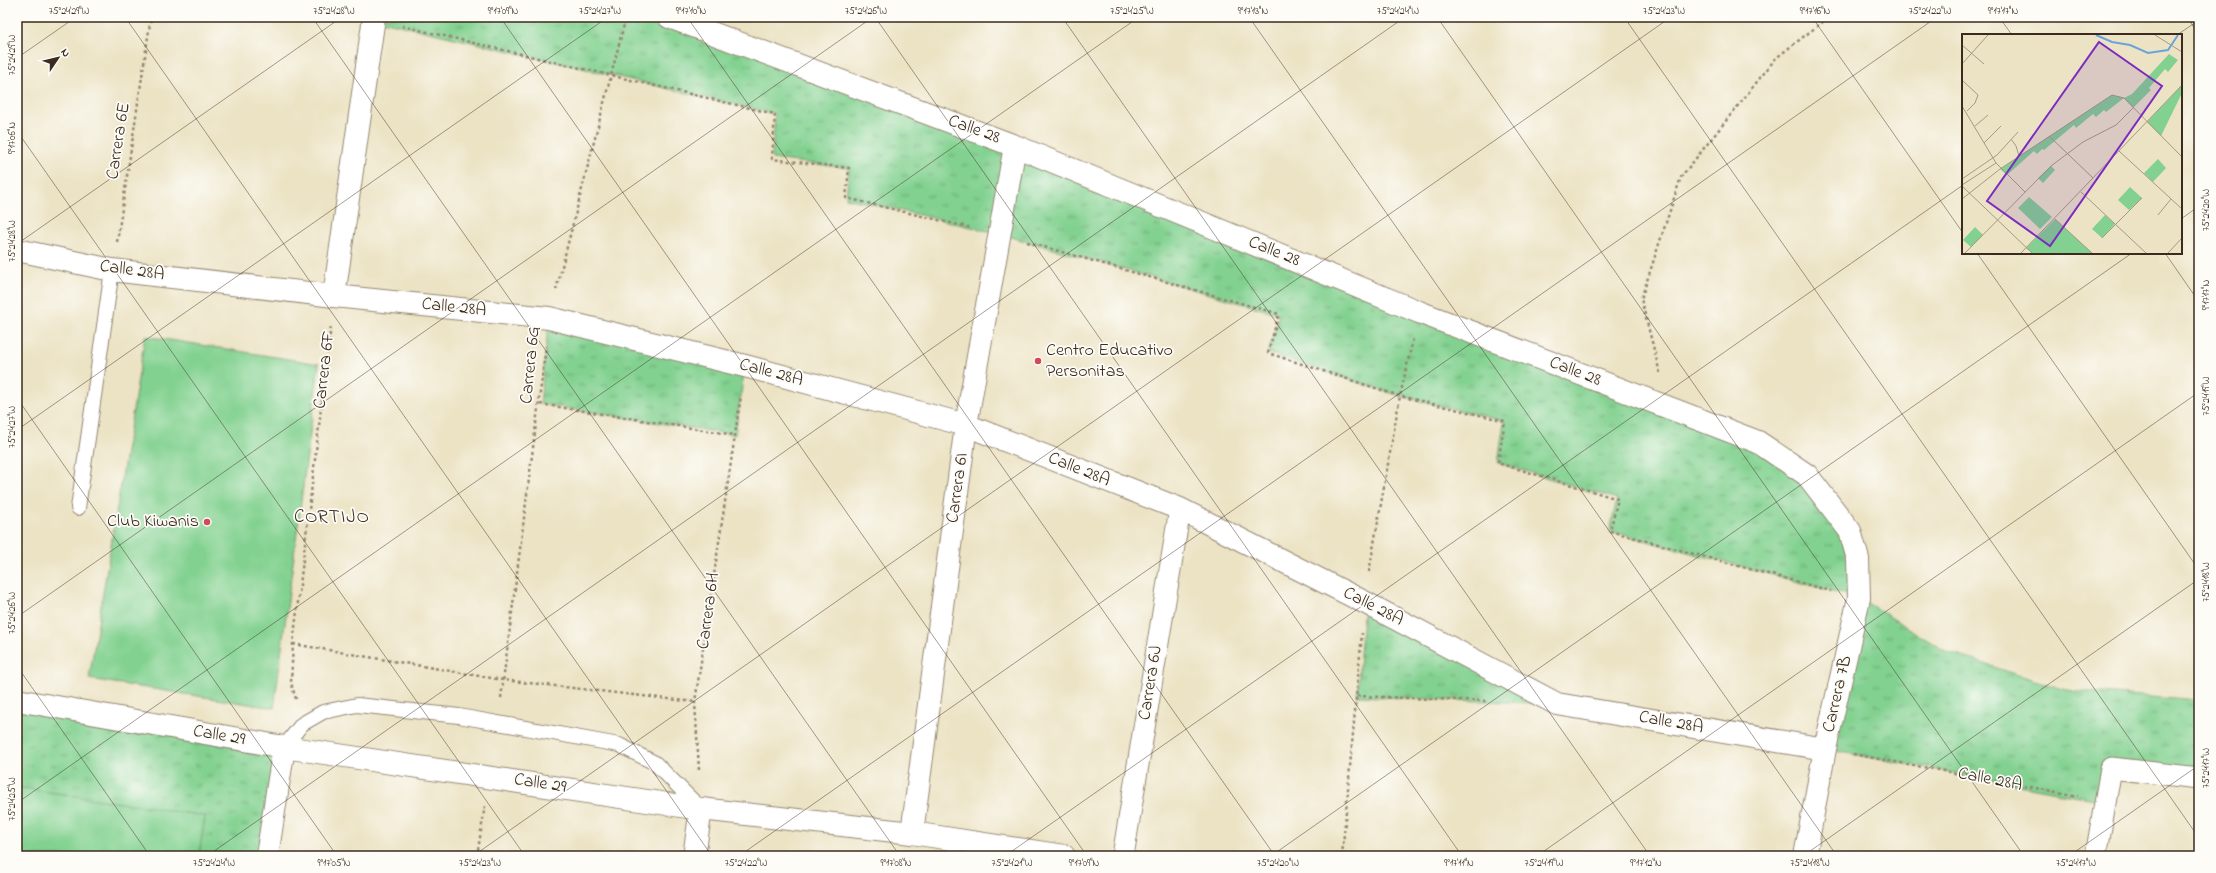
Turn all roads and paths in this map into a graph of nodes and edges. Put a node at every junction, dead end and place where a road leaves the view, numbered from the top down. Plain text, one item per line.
1 (151, 17) edge
2 (626, 17) edge
3 (669, 17) edge
4 (1829, 17) edge
5 (374, 18) edge
6 (611, 77) junction
7 (1015, 146) junction
8 (1001, 234) junction
9 (17, 250) edge
10 (112, 270) junction
11 (334, 296) junction
12 (549, 318) junction
13 (745, 366) junction
14 (540, 404) junction
15 (1669, 408) junction
16 (966, 425) junction
17 (735, 435) junction
18 (78, 508) dead end
19 (1180, 509) junction
20 (1850, 531) joint
21 (1859, 598) junction
22 (292, 644) junction
23 (503, 680) junction
24 (1357, 696) dead end
25 (17, 700) edge
26 (1493, 701) dead end
27 (695, 702) junction
28 (498, 723) junction
29 (302, 724) junction
30 (284, 747) junction
31 (1825, 749) junction
32 (489, 776) junction
33 (2199, 778) edge
34 (2105, 801) junction
35 (701, 809) junction
36 (912, 833) junction
37 (267, 856) edge
38 (478, 856) edge
39 (694, 856) edge
40 (1064, 856) edge
41 (1123, 856) edge
42 (1805, 856) edge
43 (2096, 856) edge

1 - 10 path, Carrera 6E
2 - 6 path, Carrera 6G
3 - 7 street, Calle 28
4 - 15 path
5 - 6 path
5 - 11 street
6 - 8 path
6 - 12 path, Carrera 6G
7 - 8 street, Carrera 6I
7 - 15 street, Calle 28
8 - 16 street, Carrera 6I
8 - 21 path
9 - 10 street, Calle 28A
10 - 11 street, Calle 28A
10 - 18 lane
11 - 12 street, Calle 28A
11 - 22 path, Carrera 6F
12 - 13 street, Calle 28A
12 - 14 path, Carrera 6G
13 - 16 street, Calle 28A
13 - 17 path, Carrera 6H
14 - 17 path
14 - 23 path, Carrera 6G
15 - 20 street, Calle 28
16 - 19 street, Calle 28A
16 - 36 street, Carrera 6I
17 - 27 path, Carrera 6H
19 - 31 street, Calle 28A
19 - 41 street, Carrera 6J
20 - 21 street, Carrera 7B
21 - 31 street, Carrera 7B
22 - 23 path
22 - 29 path, Carrera 6F
23 - 27 path
23 - 28 path, Carrera 6G
24 - 26 path
25 - 30 street, Calle 29
27 - 35 path, Carrera 6H
28 - 29 lane
28 - 35 lane
29 - 30 lane
30 - 32 street, Calle 29
30 - 37 street
31 - 34 path, Calle 28A
31 - 42 street, Carrera 7B
32 - 35 street, Calle 29
32 - 38 path
33 - 34 street
34 - 43 street
35 - 36 street, Calle 29
35 - 39 street
36 - 40 street, Calle 29

